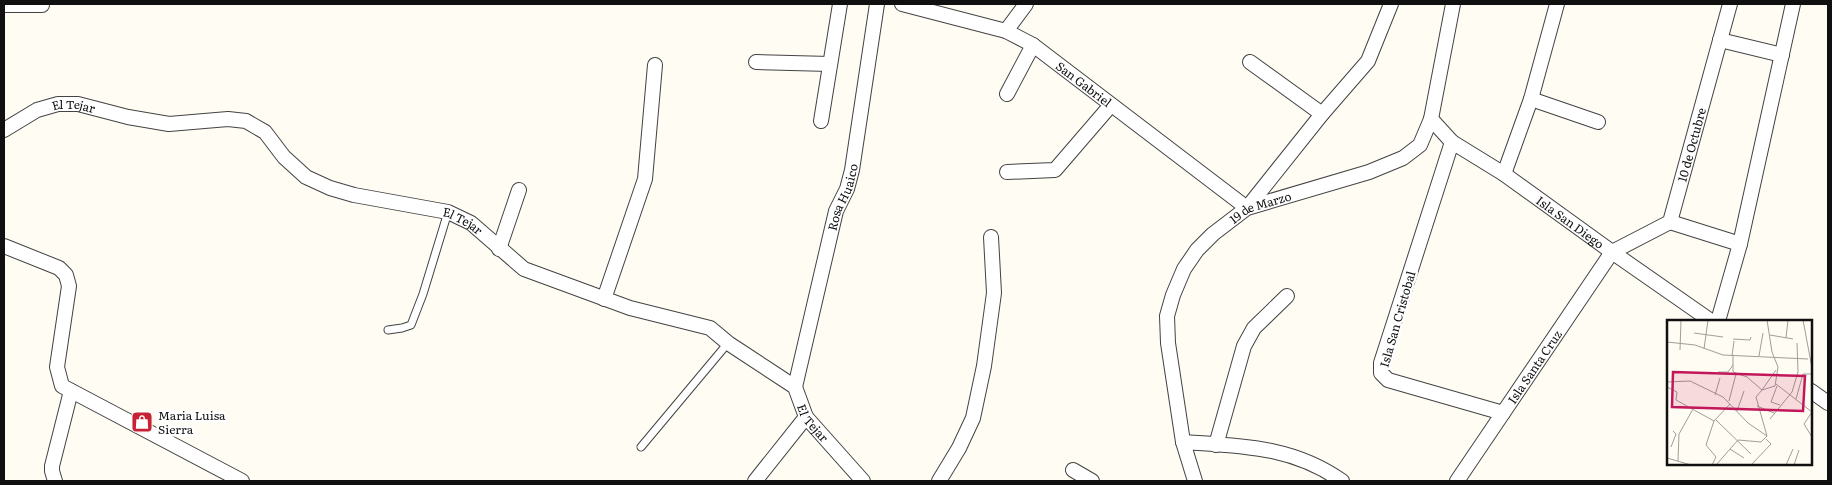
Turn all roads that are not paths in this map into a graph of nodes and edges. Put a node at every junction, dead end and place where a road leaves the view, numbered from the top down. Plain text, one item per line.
1 (840, 4) edge
2 (877, 4) edge
3 (903, 4) edge
4 (1026, 4) edge
5 (1391, 4) edge
6 (1453, 4) edge
7 (1557, 4) edge
8 (1730, 4) edge
9 (1793, 4) edge
10 (4, 5) edge
11 (42, 5) edge
12 (1006, 31) junction
13 (1720, 40) junction
14 (1033, 45) junction
15 (1782, 55) junction
16 (756, 62) dead end
17 (1250, 62) dead end
18 (830, 64) junction
19 (655, 65) dead end
20 (1007, 94) dead end
21 (1531, 99) junction
22 (1111, 105) junction
23 (1322, 114) junction
24 (1433, 121) junction
25 (821, 122) dead end
26 (1598, 122) dead end
27 (4, 130) edge
28 (1450, 140) junction
29 (1007, 172) dead end
30 (1504, 174) junction
31 (519, 190) dead end
32 (1247, 208) junction
33 (448, 212) junction
34 (1670, 222) junction
35 (991, 237) dead end
36 (1740, 244) junction
37 (4, 246) edge
38 (500, 249) junction
39 (1612, 252) junction
40 (1287, 296) dead end
41 (604, 299) junction
42 (1710, 320) edge
43 (1718, 320) edge
44 (388, 330) dead end
45 (728, 343) junction
46 (794, 387) junction
47 (71, 391) junction
48 (1812, 392) edge
49 (1828, 403) edge
50 (1502, 413) junction
51 (806, 418) junction
52 (1192, 443) junction
53 (1216, 445) junction
54 (641, 447) dead end
55 (1073, 470) dead end
56 (55, 481) edge
57 (242, 481) edge
58 (755, 481) edge
59 (863, 481) edge
60 (939, 481) edge
61 (1092, 481) edge
62 (1195, 481) edge
63 (1342, 481) edge
64 (1457, 481) edge

1 - 18 street
2 - 46 street, Rosa Huaico
3 - 12 street, San Gabriel
4 - 12 street
5 - 23 street
6 - 24 street, 19 de Marzo
7 - 21 street
8 - 13 street, 10 de Octubre
9 - 15 street
10 - 11 street
12 - 14 street, San Gabriel
13 - 15 street
13 - 34 street, 10 de Octubre
14 - 20 street
14 - 22 street, San Gabriel
15 - 36 street
16 - 18 street
17 - 23 street
18 - 25 street
19 - 41 street
21 - 26 street
21 - 30 street
22 - 29 street
22 - 32 street, San Gabriel
23 - 32 street
24 - 28 street, Isla San Diego
24 - 32 street, 19 de Marzo
27 - 33 street, El Tejar
28 - 30 street, Isla San Diego
28 - 50 street, Isla San Cristobal
30 - 39 street, Isla San Diego
31 - 38 street
32 - 52 street, 19 de Marzo
33 - 38 street, El Tejar
33 - 44 lane
34 - 36 street
34 - 39 street
35 - 60 street
36 - 43 street
37 - 47 street
38 - 41 street, El Tejar
39 - 42 street, Isla San Diego
39 - 50 street, Isla Santa Cruz
40 - 53 street
41 - 45 street, El Tejar
45 - 46 street, El Tejar
45 - 54 lane
46 - 51 street, El Tejar
47 - 56 street
47 - 57 street
48 - 49 street
50 - 64 street, Isla Santa Cruz
51 - 58 street
51 - 59 street, El Tejar
52 - 53 street
52 - 62 street, 19 de Marzo
53 - 63 street
55 - 61 street

